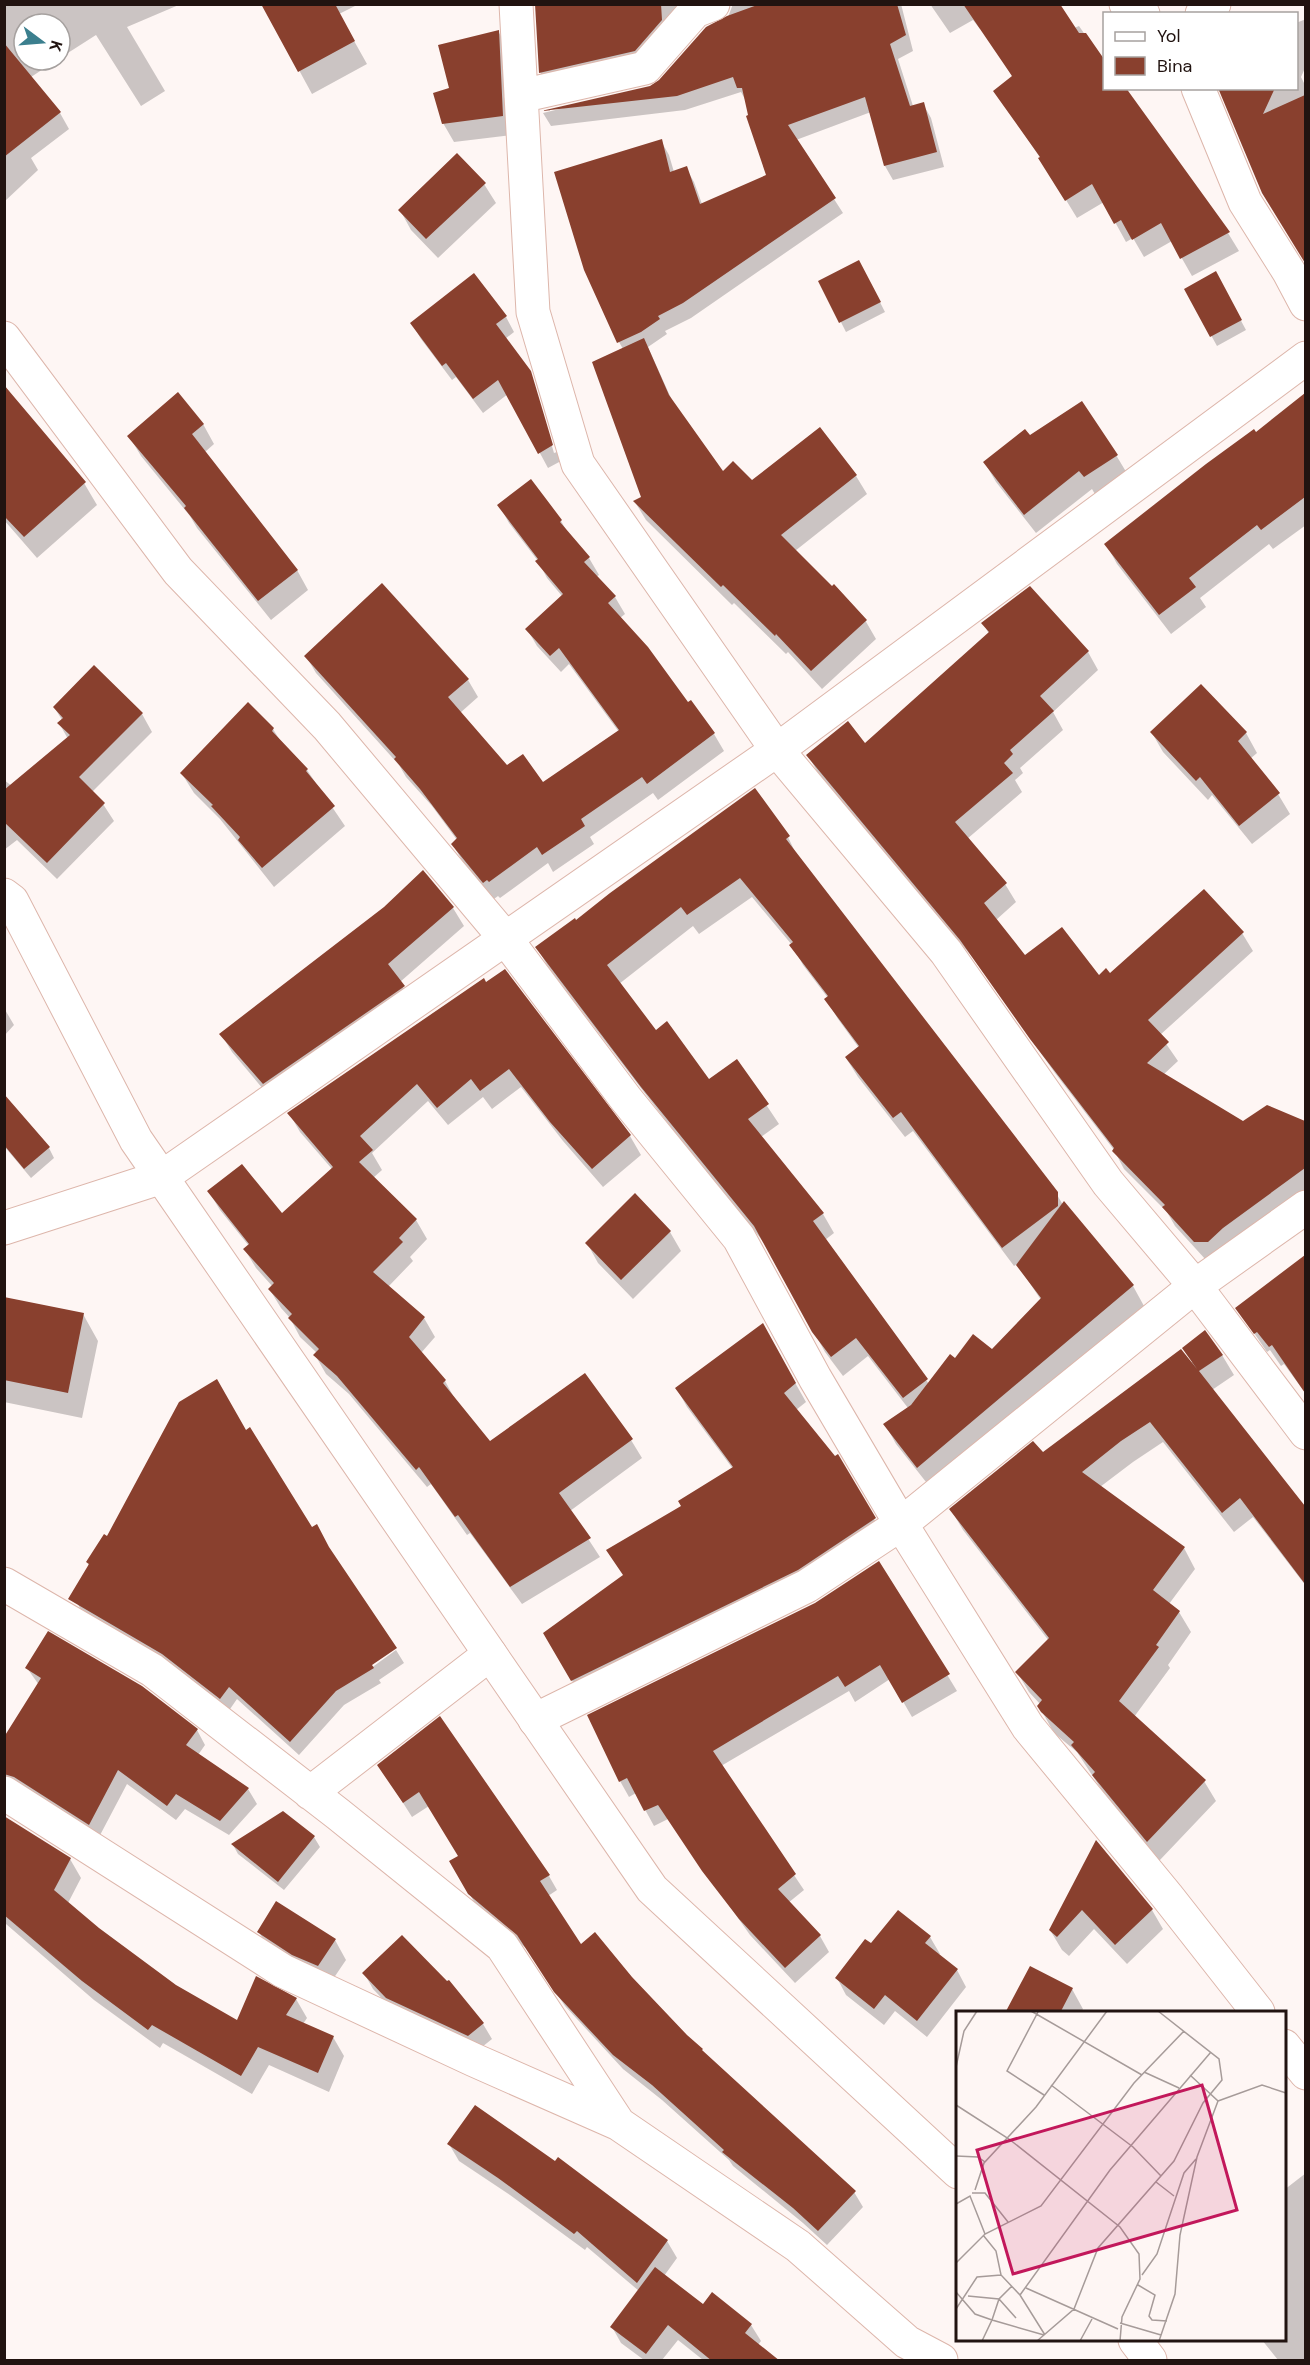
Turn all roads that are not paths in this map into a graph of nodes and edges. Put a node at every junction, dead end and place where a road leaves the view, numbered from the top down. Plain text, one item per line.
1 (516, 4) edge
2 (713, 4) edge
3 (1126, 4) edge
4 (1140, 12) edge
5 (1199, 90) edge
6 (521, 96) junction
7 (1305, 304) edge
8 (4, 338) edge
9 (1305, 358) edge
10 (777, 750) junction
11 (4, 895) edge
12 (506, 938) junction
13 (162, 1177) junction
14 (1305, 1207) edge
15 (4, 1228) edge
16 (1195, 1286) junction
17 (1305, 1433) edge
18 (901, 1524) junction
19 (4, 1584) edge
20 (490, 1654) junction
21 (535, 1720) junction
22 (4, 1793) edge
23 (310, 1793) junction
24 (1256, 2011) edge
25 (1286, 2049) edge
26 (1305, 2073) edge
27 (619, 2124) junction
28 (956, 2171) edge
29 (1136, 2341) edge
30 (941, 2361) edge
31 (1150, 2361) edge

1 - 6 street
2 - 6 street
3 - 4 street
5 - 7 street
6 - 10 street
8 - 12 street
9 - 10 street
10 - 12 street
10 - 16 street
11 - 13 street
12 - 13 street
12 - 18 street
13 - 15 street
13 - 20 street
14 - 16 street
16 - 17 street
16 - 18 street
18 - 21 street
18 - 24 street
19 - 23 street
20 - 21 street
20 - 23 street
21 - 28 street
22 - 27 street
23 - 27 street
25 - 26 street
27 - 30 street
29 - 31 street

